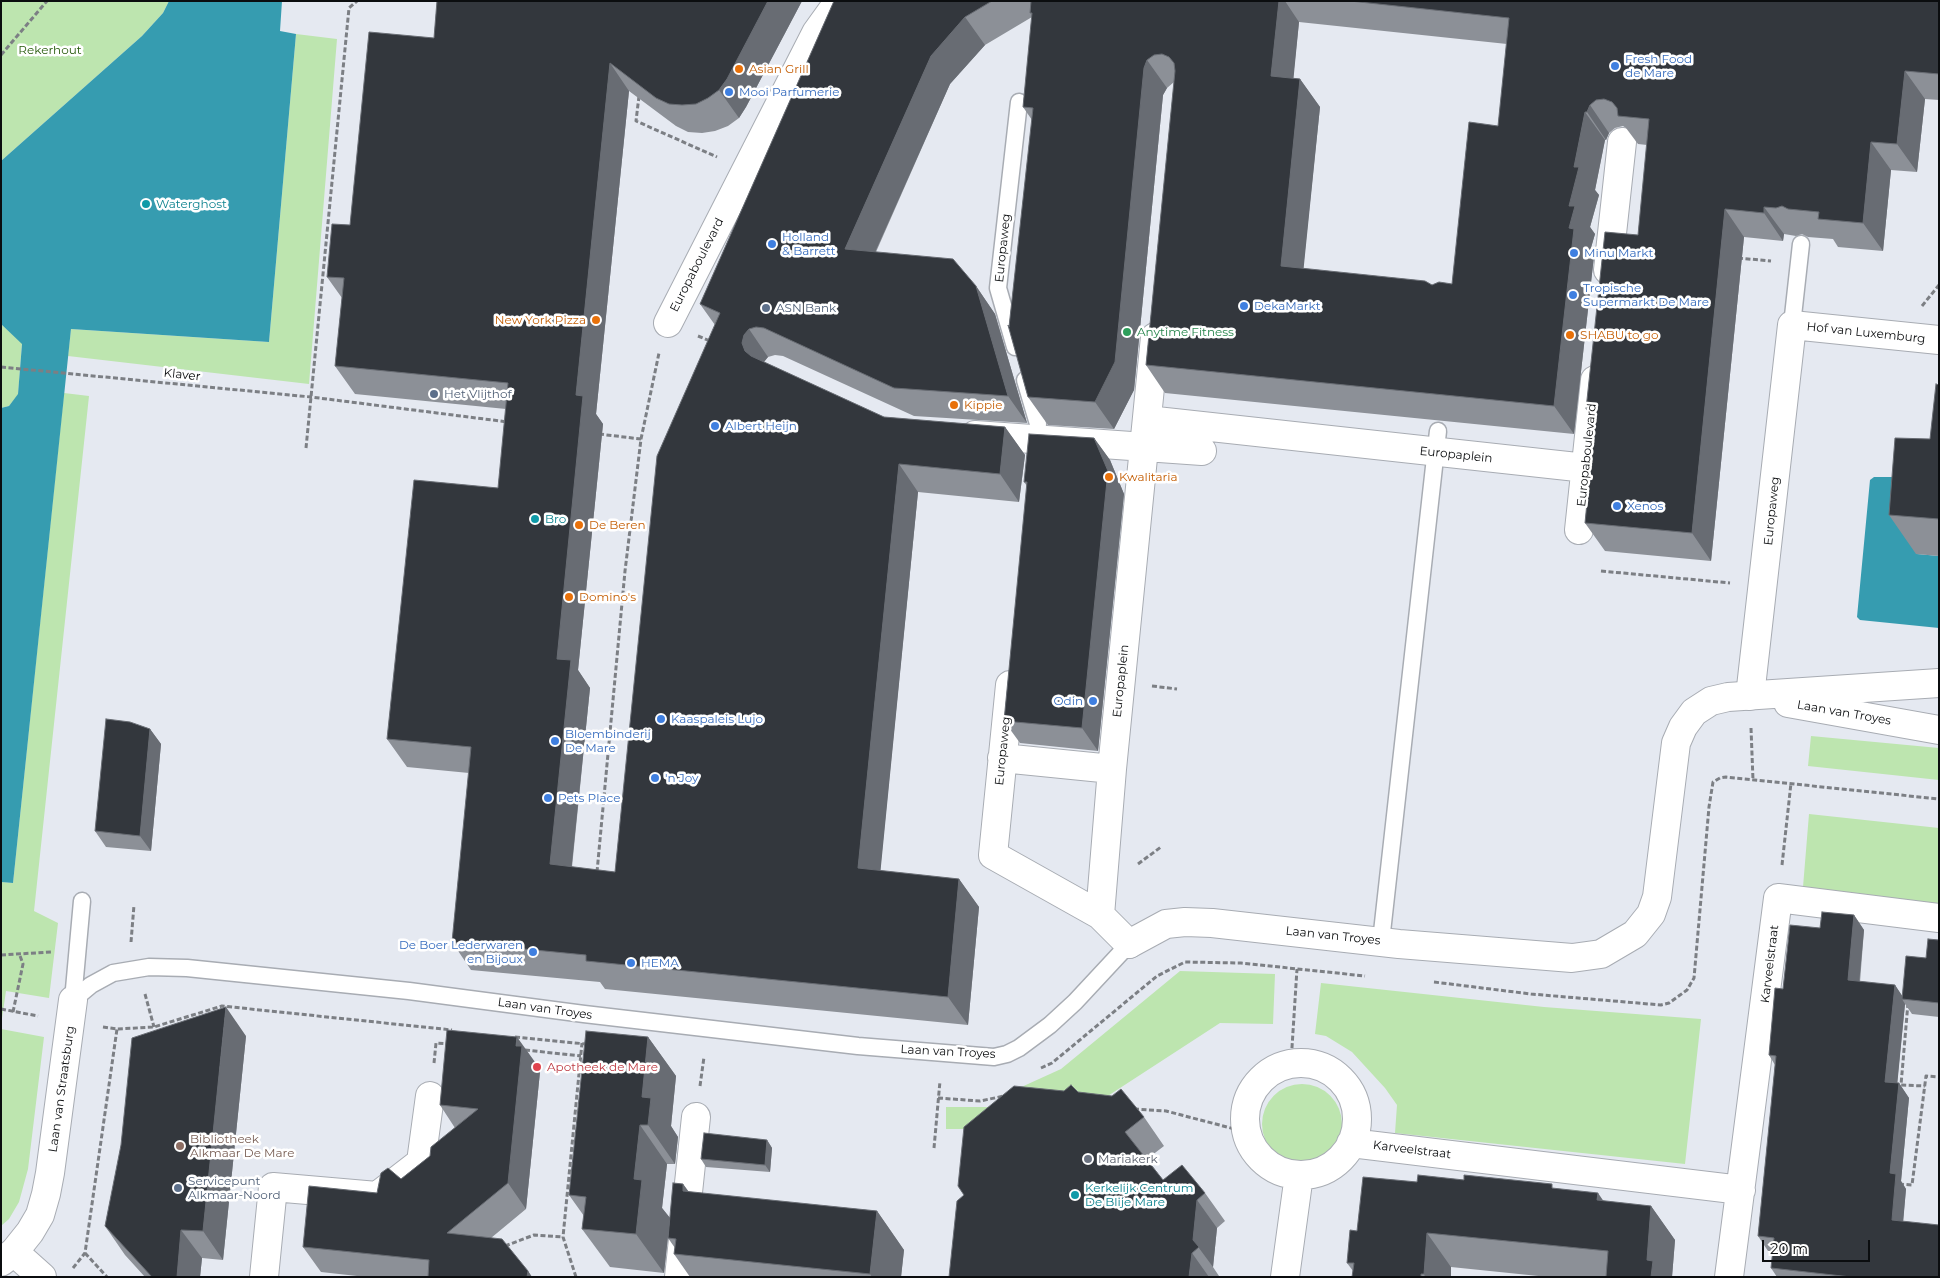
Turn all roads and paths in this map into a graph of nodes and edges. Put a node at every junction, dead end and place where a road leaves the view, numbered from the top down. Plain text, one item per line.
1 (47, 1) edge
2 (357, 1) edge
3 (839, 1) edge
4 (1, 55) edge
5 (640, 94) edge
6 (1019, 102) dead end
7 (1622, 142) edge
8 (747, 170) junction
9 (1801, 244) dead end
10 (1730, 257) dead end
11 (1799, 264) junction
12 (1605, 292) edge
13 (1158, 312) edge
14 (668, 323) junction
15 (1792, 325) junction
16 (1939, 340) edge
17 (718, 345) edge
18 (1599, 351) edge
19 (2, 367) edge
20 (311, 397) junction
21 (1147, 420) junction
22 (514, 423) edge
23 (592, 433) dead end
24 (949, 433) edge
25 (640, 439) junction
26 (1036, 439) junction
27 (1436, 442) junction
28 (1144, 447) junction
29 (306, 448) dead end
30 (1202, 451) dead end
31 (1034, 466) edge
32 (1586, 468) junction
33 (1579, 530) dead end
34 (1601, 571) dead end
35 (1764, 585) junction
36 (1013, 661) edge
37 (1939, 683) edge
38 (1750, 696) junction
39 (1939, 730) edge
40 (1002, 758) junction
41 (1112, 768) junction
42 (1753, 780) dead end
43 (1791, 783) dead end
44 (597, 876) edge
45 (1778, 898) junction
46 (82, 901) dead end
47 (1100, 915) junction
48 (1939, 918) edge
49 (1381, 941) junction
50 (1129, 944) junction
51 (19, 953) junction
52 (1, 955) edge
53 (76, 956) junction
54 (1297, 969) dead end
55 (74, 1000) junction
56 (1908, 1000) edge
57 (13, 1012) dead end
58 (584, 1014) junction
59 (116, 1029) dead end
60 (455, 1044) edge
61 (523, 1050) edge
62 (582, 1056) junction
63 (1291, 1063) junction
64 (1939, 1078) edge
65 (940, 1081) dead end
66 (1924, 1086) junction
67 (430, 1096) joint
68 (1008, 1096) edge
69 (938, 1098) junction
70 (1128, 1109) edge
71 (696, 1117) dead end
72 (1246, 1132) junction
73 (1351, 1143) junction
74 (934, 1148) dead end
75 (1298, 1175) junction
76 (1894, 1183) edge
77 (1741, 1190) junction
78 (563, 1237) junction
79 (501, 1248) edge
80 (85, 1254) junction
81 (8, 1257) edge
82 (72, 1269) dead end
83 (42, 1277) edge
84 (107, 1277) edge
85 (264, 1277) edge
86 (576, 1277) edge
87 (679, 1277) edge
88 (1285, 1277) edge
89 (1729, 1277) edge

1 - 4 path
2 - 20 path
3 - 8 street, Europaboulevard
5 - 8 path
6 - 26 lane, Europaweg
7 - 12 street
8 - 14 street, Europaboulevard
9 - 11 lane
10 - 11 path
11 - 15 lane
13 - 21 street
14 - 17 path, Europaboulevard
14 - 25 path
15 - 16 street, Hof van Luxemburg
15 - 35 street, Europaweg
18 - 32 street, Europaboulevard
19 - 20 path, Klaver
20 - 22 path, Klaver
20 - 29 path
21 - 27 street, Europaplein
21 - 28 street
23 - 25 path
24 - 26 street
25 - 44 path
26 - 28 street
26 - 31 lane, Europaweg
27 - 32 street, Europaplein
27 - 49 lane
28 - 30 street
28 - 41 street, Europaplein
32 - 33 street, Europaboulevard
34 - 35 path
35 - 38 street, Europaweg
36 - 40 street, Europaweg
37 - 38 street, Laan van Troyes
38 - 39 street, Laan van Troyes
38 - 42 path
38 - 49 street, Laan van Troyes
40 - 41 street
40 - 47 street, Europaweg
41 - 47 street, Europaplein
43 - 45 path
45 - 48 street
45 - 77 street, Karveelstraat
46 - 53 lane, Laan van Straatsburg
47 - 50 street, Europaweg
49 - 50 street, Laan van Troyes
50 - 58 lane, Laan van Troyes
51 - 52 path
51 - 53 path
51 - 57 path
53 - 55 lane, Laan van Straatsburg
54 - 63 path
55 - 58 lane, Laan van Troyes
55 - 81 street, Laan van Straatsburg
56 - 66 path
58 - 62 path
59 - 80 path
60 - 67 path
61 - 62 path
62 - 78 path
63 - 72 street
63 - 73 street
64 - 66 path
65 - 69 path
66 - 76 path
67 - 85 street
68 - 69 path
69 - 74 path
70 - 72 path
71 - 87 street
72 - 75 street
73 - 75 street
73 - 77 street, Karveelstraat
75 - 88 street
77 - 89 street, Karveelstraat
78 - 79 path
78 - 86 path
80 - 82 path
80 - 84 path
81 - 83 street

